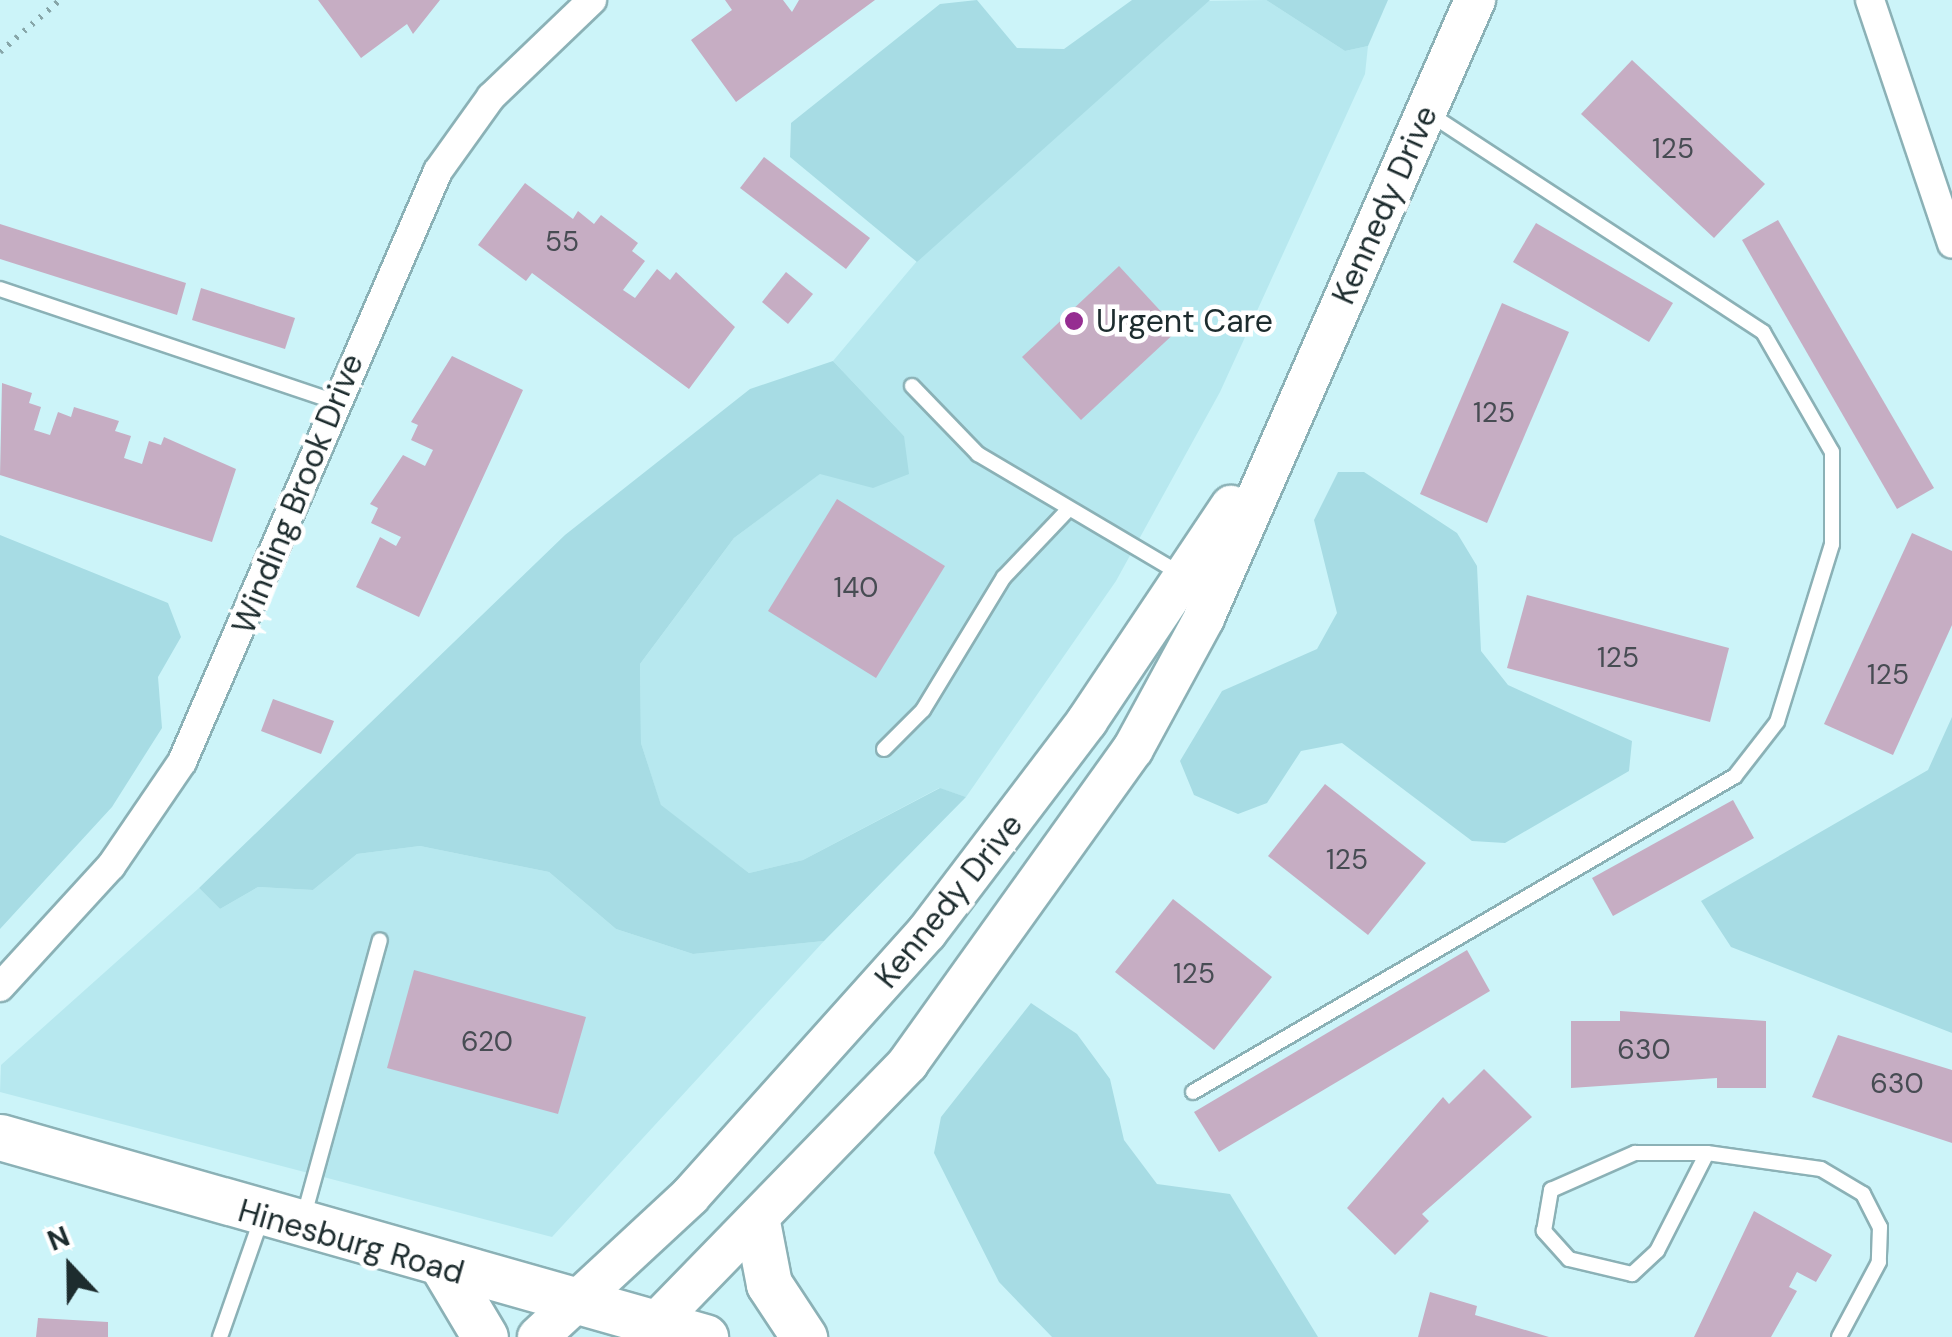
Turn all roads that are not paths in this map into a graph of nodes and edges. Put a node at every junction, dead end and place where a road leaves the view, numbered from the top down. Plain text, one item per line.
1 (592, 0) edge
2 (1475, 0) edge
3 (1870, 0) edge
4 (1427, 113) junction
5 (1952, 244) edge
6 (0, 289) edge
7 (912, 386) dead end
8 (336, 402) junction
9 (1293, 410) junction
10 (1066, 512) junction
11 (1186, 576) junction
12 (884, 750) dead end
13 (380, 940) dead end
14 (0, 987) edge
15 (1193, 1092) dead end
16 (0, 1137) edge
17 (1707, 1153) junction
18 (281, 1223) junction
19 (758, 1227) junction
20 (444, 1268) junction
21 (575, 1304) junction
22 (649, 1330) edge
23 (220, 1337) edge
24 (485, 1337) edge
25 (538, 1337) edge
26 (704, 1337) edge
27 (804, 1337) edge
28 (1839, 1337) edge

1 - 8 street, Winding Brook Drive
2 - 4 main road, Kennedy Drive
3 - 5 street
4 - 9 main road, Kennedy Drive
4 - 15 lane
6 - 8 lane
7 - 10 lane
8 - 14 street, Winding Brook Drive
9 - 11 main road, Kennedy Drive
9 - 19 main road, Kennedy Drive
10 - 11 lane
10 - 12 lane
11 - 21 main road, Kennedy Drive
13 - 18 lane
16 - 18 main road, Hinesburg Road
17 - 17 lane
17 - 28 lane
18 - 20 main road, Hinesburg Road
18 - 23 lane
19 - 22 main road, Kennedy Drive
19 - 27 main road
20 - 21 main road, Hinesburg Road
20 - 24 main road
21 - 22 main road, Hinesburg Road
21 - 25 main road, Kennedy Drive
22 - 26 main road, Hinesburg Road

